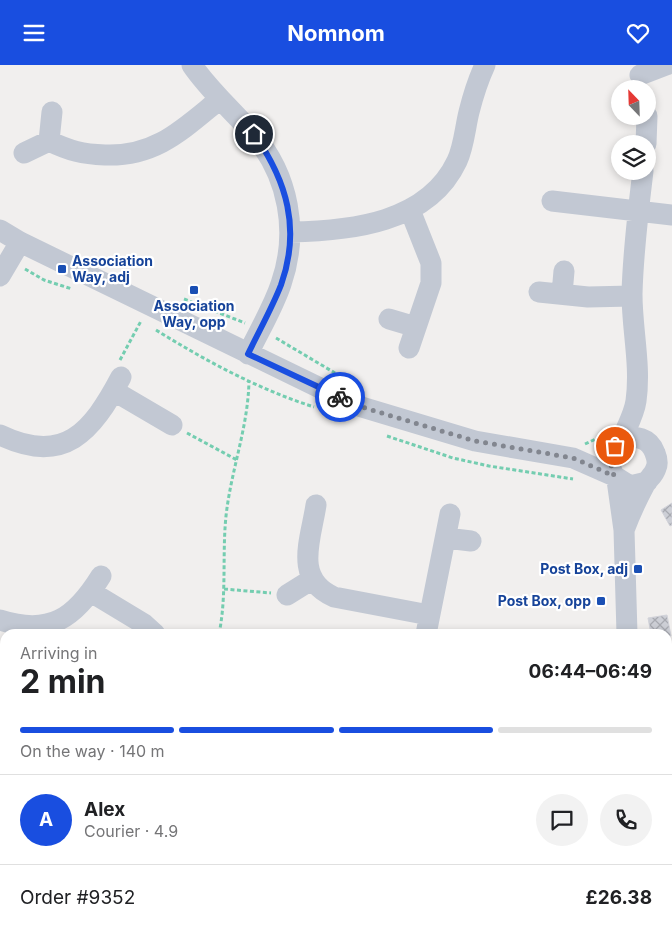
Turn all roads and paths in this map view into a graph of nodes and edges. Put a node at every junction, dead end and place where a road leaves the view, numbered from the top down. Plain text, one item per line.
1 (192, 65) edge
2 (485, 65) edge
3 (666, 65) edge
4 (640, 76) edge
5 (220, 99) junction
6 (52, 112) dead end
7 (49, 141) junction
8 (24, 153) dead end
9 (641, 180) edge
10 (552, 201) dead end
11 (410, 210) junction
12 (638, 210) junction
13 (672, 215) edge
14 (0, 230) edge
15 (290, 232) junction
16 (20, 242) junction
17 (564, 271) dead end
18 (0, 276) edge
19 (539, 291) dead end
20 (562, 294) junction
21 (632, 296) junction
22 (181, 298) dead end
23 (389, 319) dead end
24 (140, 321) dead end
25 (416, 327) junction
26 (259, 329) junction
27 (409, 348) dead end
28 (248, 354) junction
29 (339, 375) dead end
30 (249, 381) dead end
31 (117, 384) junction
32 (636, 403) junction
33 (172, 425) joint
34 (0, 435) edge
35 (613, 440) junction
36 (648, 443) junction
37 (576, 451) junction
38 (452, 458) dead end
39 (237, 461) junction
40 (615, 478) junction
41 (577, 480) dead end
42 (647, 481) junction
43 (316, 505) dead end
44 (450, 514) dead end
45 (624, 530) junction
46 (446, 538) junction
47 (471, 541) dead end
48 (312, 580) junction
49 (224, 589) junction
50 (287, 595) joint
51 (0, 620) edge
52 (428, 625) edge
53 (149, 629) edge
54 (220, 629) edge
55 (627, 629) edge

1 - 5 street
2 - 11 street
3 - 4 street
5 - 7 street
5 - 15 street
6 - 7 street
7 - 8 street
9 - 12 street
10 - 12 street
11 - 15 street
11 - 25 street
12 - 13 street
12 - 21 street
14 - 16 street
15 - 26 street
16 - 18 street
16 - 28 street
17 - 20 street
19 - 20 street
20 - 21 street
21 - 32 street
22 - 26 path
23 - 25 street
24 - 31 path
25 - 27 street
26 - 28 street
26 - 29 path
28 - 37 street
30 - 39 path
31 - 33 street
31 - 34 street
32 - 35 street
32 - 36 street
33 - 39 path
35 - 36 street
35 - 37 street
35 - 37 path
35 - 40 street
36 - 42 street
37 - 40 street
38 - 41 path
39 - 49 path
40 - 42 street
40 - 45 street
42 - 45 street
43 - 48 street
44 - 46 street
45 - 55 street
46 - 47 street
46 - 52 street
48 - 50 street
48 - 52 street
49 - 50 path
49 - 54 path
51 - 53 street

